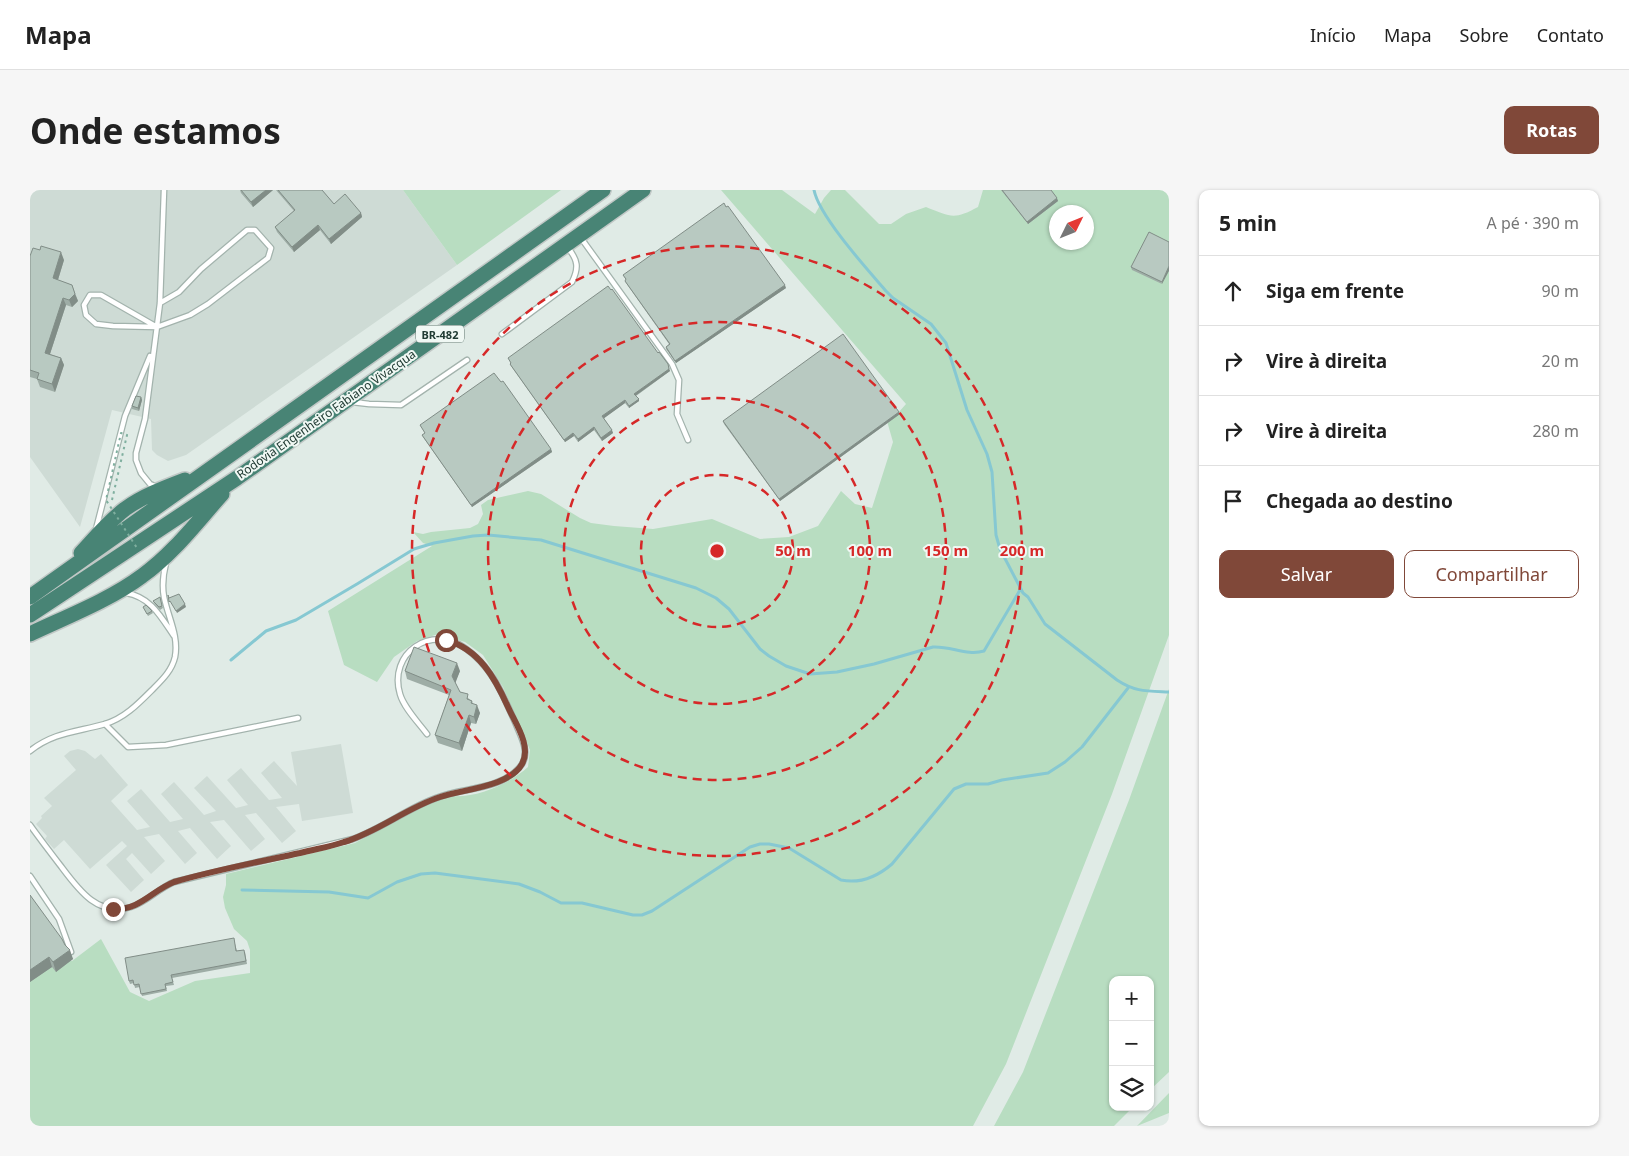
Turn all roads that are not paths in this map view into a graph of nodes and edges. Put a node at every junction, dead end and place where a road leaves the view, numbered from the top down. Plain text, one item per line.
1 (164, 190) edge
2 (603, 190) edge
3 (643, 190) edge
4 (579, 235) junction
5 (565, 245) junction
6 (160, 303) junction
7 (157, 327) junction
8 (502, 334) dead end
9 (153, 350) junction
10 (468, 360) dead end
11 (346, 400) junction
12 (688, 440) dead end
13 (209, 470) junction
14 (237, 478) junction
15 (163, 489) junction
16 (94, 539) junction
17 (168, 554) junction
18 (59, 576) junction
19 (116, 592) junction
20 (30, 597) edge
21 (30, 615) edge
22 (30, 634) edge
23 (174, 637) junction
24 (298, 718) dead end
25 (105, 724) junction
26 (427, 734) dead end
27 (30, 751) edge
28 (30, 825) edge
29 (30, 876) edge
30 (71, 952) edge

1 - 6 lane
2 - 13 highway, Rodovia Engenheiro Fabiano Vivacqua / BR-482
3 - 4 highway, Rodovia Engenheiro Fabiano Vivacqua / BR-482
4 - 5 highway, Rodovia Engenheiro Fabiano Vivacqua / BR-482
4 - 12 lane
5 - 8 lane
5 - 11 highway, Rodovia Engenheiro Fabiano Vivacqua / BR-482
6 - 7 lane
6 - 7 lane
7 - 7 lane
7 - 9 lane
9 - 15 lane
9 - 16 lane
10 - 11 lane
11 - 14 highway, Rodovia Engenheiro Fabiano Vivacqua / BR-482
13 - 15 highway
13 - 18 highway, Rodovia Engenheiro Fabiano Vivacqua / BR-482
14 - 17 highway
14 - 21 highway, Rodovia Engenheiro Fabiano Vivacqua / BR-482
15 - 16 highway
16 - 18 highway
17 - 19 highway
17 - 23 lane
18 - 20 highway, Rodovia Engenheiro Fabiano Vivacqua / BR-482
19 - 22 highway
19 - 23 lane
23 - 25 lane
24 - 25 lane
25 - 27 lane
26 - 28 lane
29 - 30 lane

